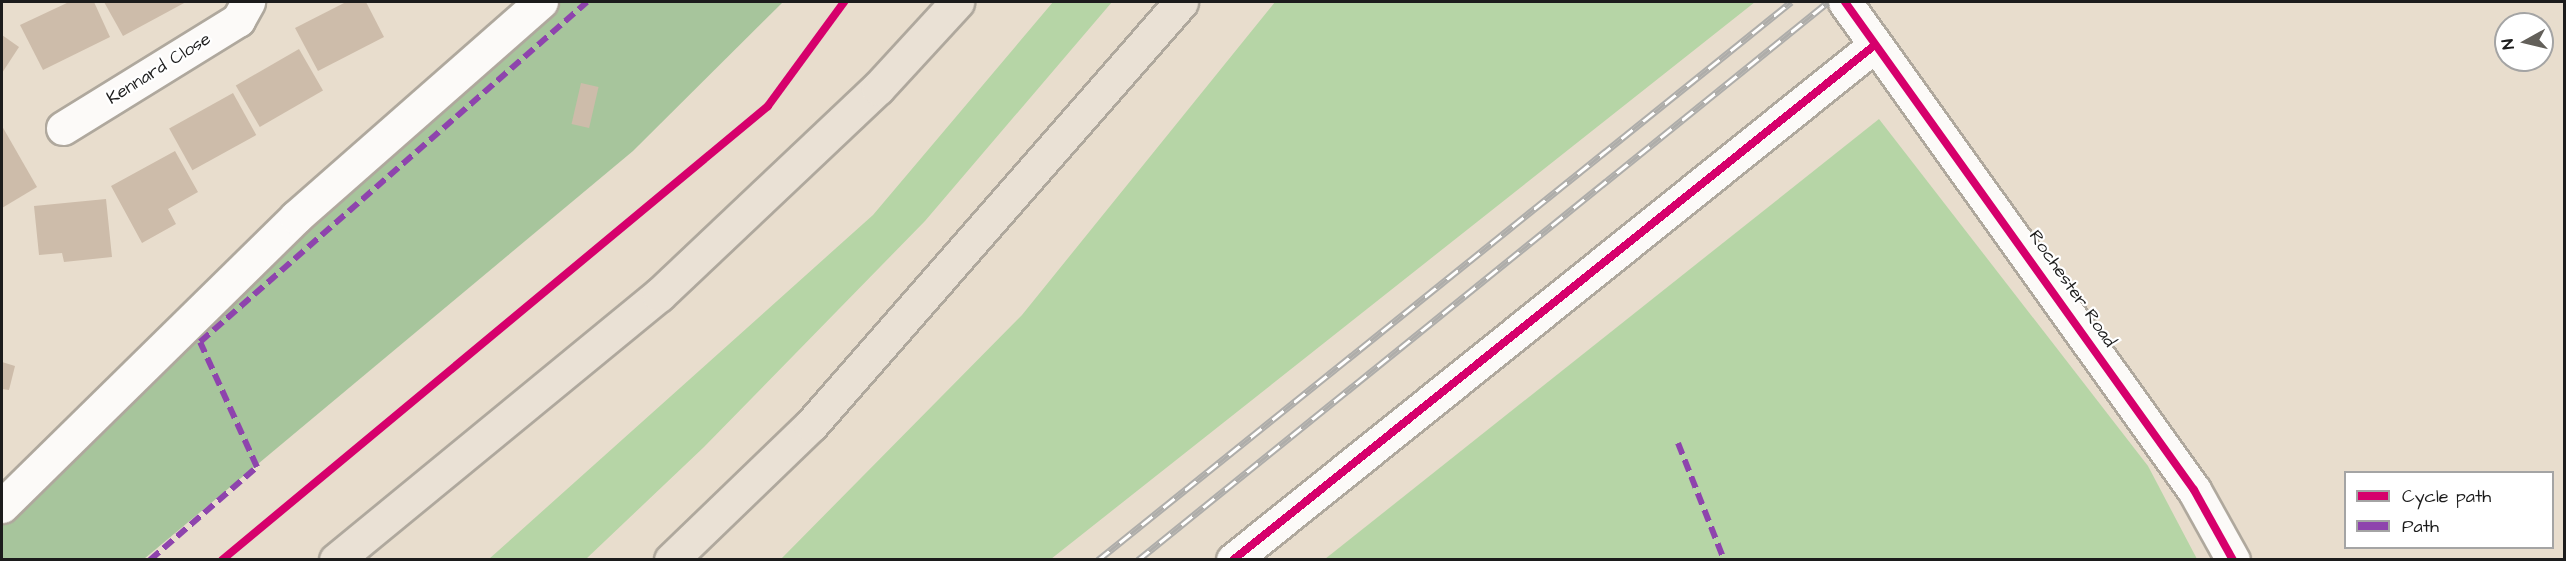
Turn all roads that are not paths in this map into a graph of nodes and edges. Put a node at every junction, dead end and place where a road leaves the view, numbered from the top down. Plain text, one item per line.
1 (248, 2) edge
2 (541, 2) edge
3 (957, 2) edge
4 (1181, 2) edge
5 (1845, 2) edge
6 (1875, 45) junction
7 (63, 128) dead end
8 (2, 506) edge
9 (336, 560) edge
10 (670, 560) edge
11 (1233, 560) edge
12 (2233, 560) edge

1 - 7 street, Kennard Close
2 - 8 street
3 - 9 highway
4 - 10 highway
5 - 6 street, Rochester Road
6 - 11 street
6 - 12 street, Rochester Road

